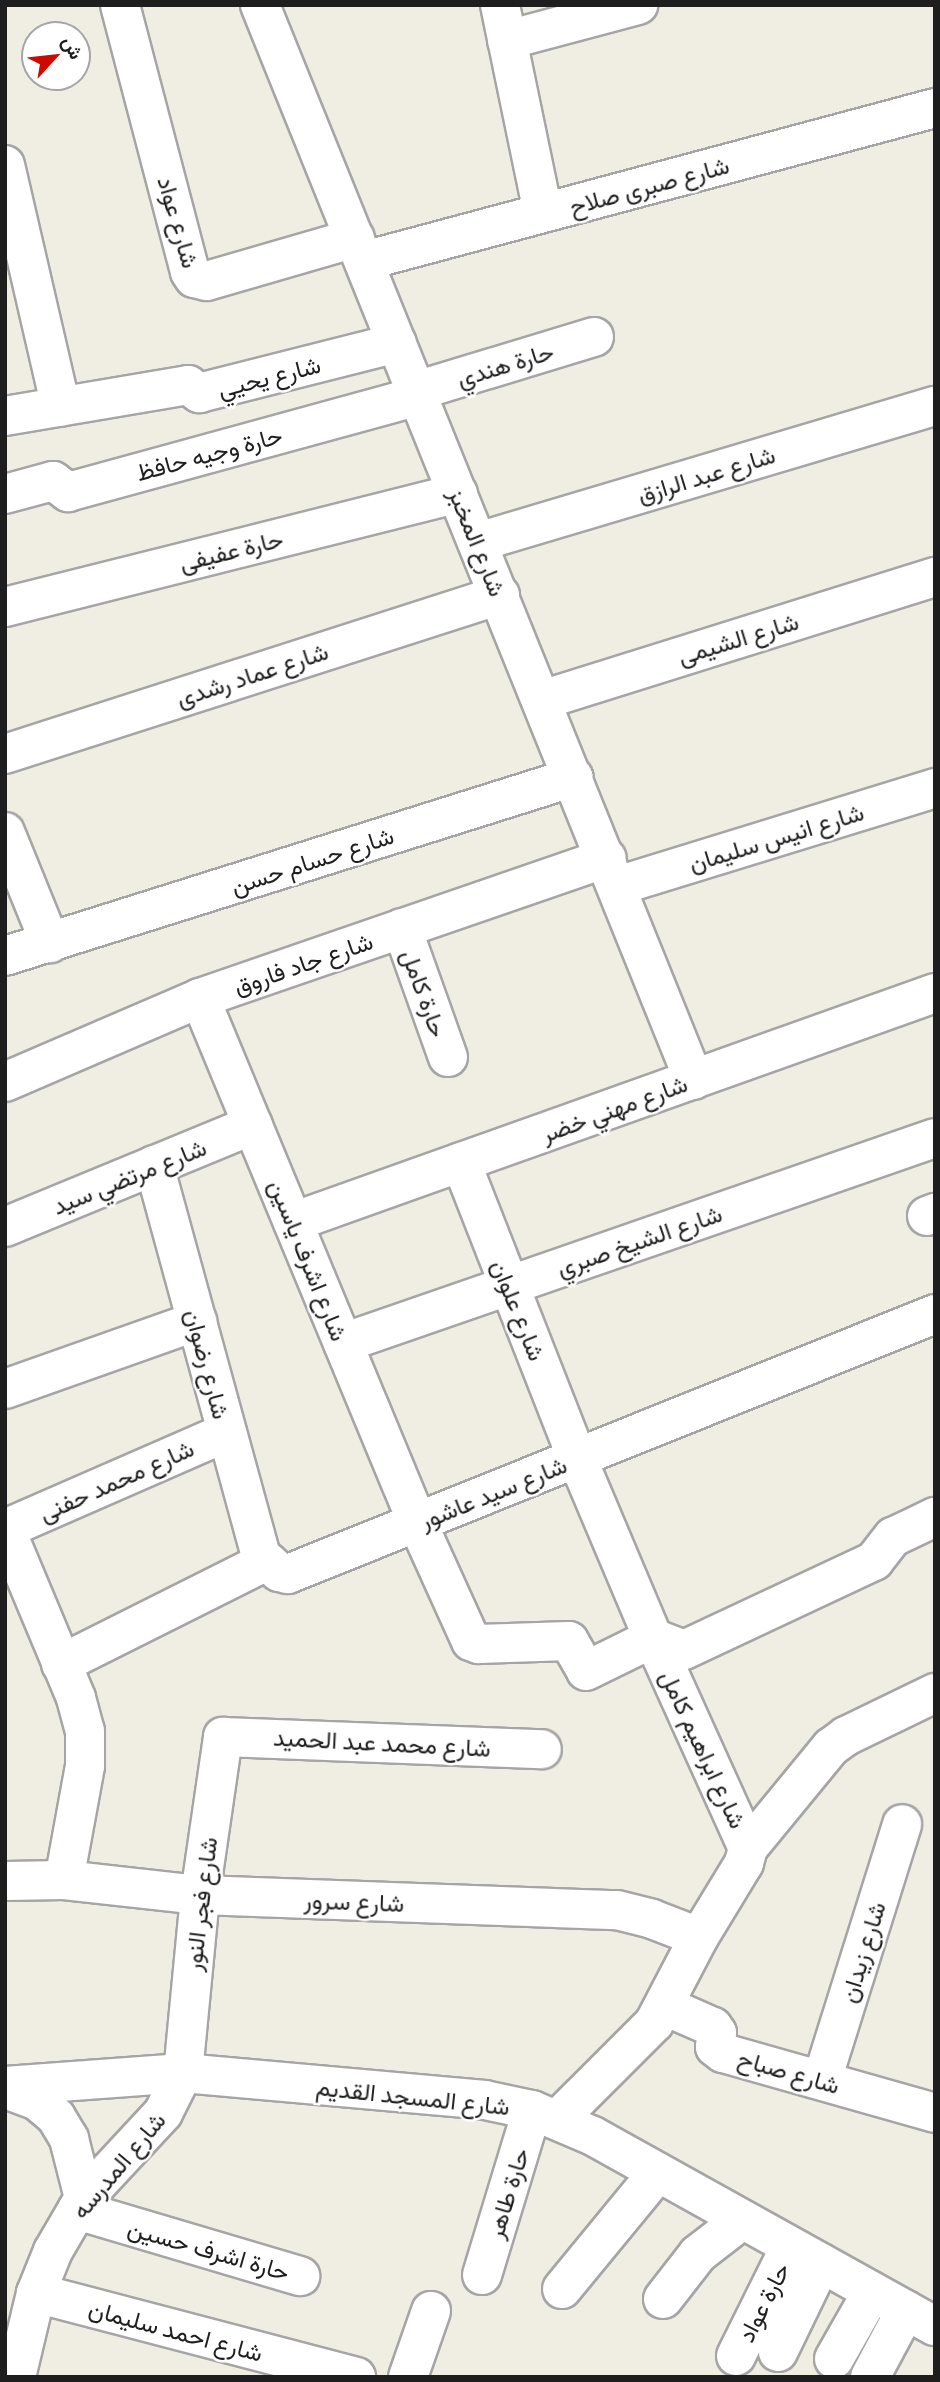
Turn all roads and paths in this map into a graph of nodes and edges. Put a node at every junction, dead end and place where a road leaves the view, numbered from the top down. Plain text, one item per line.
1 (120, 5) edge
2 (260, 5) edge
3 (638, 5) edge
4 (503, 23) edge
5 (935, 108) edge
6 (5, 165) edge
7 (543, 213) junction
8 (359, 249) junction
9 (594, 337) dead end
10 (397, 343) junction
11 (417, 393) junction
12 (935, 406) edge
13 (61, 407) junction
14 (5, 416) edge
15 (458, 493) junction
16 (5, 494) edge
17 (478, 542) junction
18 (935, 577) edge
19 (500, 595) junction
20 (5, 607) edge
21 (542, 700) junction
22 (5, 754) edge
23 (574, 777) junction
24 (935, 788) edge
25 (5, 832) edge
26 (612, 872) junction
27 (402, 928) junction
28 (50, 943) junction
29 (5, 957) edge
30 (935, 993) edge
31 (200, 998) junction
32 (448, 1057) dead end
33 (694, 1080) junction
34 (5, 1082) edge
35 (253, 1125) junction
36 (935, 1138) edge
37 (461, 1163) junction
38 (154, 1165) junction
39 (293, 1222) junction
40 (5, 1227) edge
41 (509, 1285) junction
42 (935, 1314) edge
43 (197, 1321) junction
44 (343, 1343) junction
45 (5, 1389) edge
46 (226, 1432) junction
47 (578, 1458) junction
48 (935, 1517) edge
49 (417, 1522) junction
50 (5, 1529) edge
51 (263, 1563) junction
52 (653, 1637) junction
53 (61, 1664) junction
54 (935, 1693) edge
55 (223, 1737) joint
56 (542, 1749) dead end
57 (902, 1824) dead end
58 (748, 1848) junction
59 (64, 1880) junction
60 (5, 1881) edge
61 (201, 1895) junction
62 (699, 1937) junction
63 (665, 2006) junction
64 (183, 2073) junction
65 (822, 2080) junction
66 (5, 2087) edge
67 (935, 2113) edge
68 (545, 2115) junction
69 (658, 2172) junction
70 (80, 2204) junction
71 (742, 2220) junction
72 (806, 2255) junction
73 (482, 2275) dead end
74 (300, 2276) dead end
75 (562, 2288) dead end
76 (872, 2292) junction
77 (36, 2294) junction
78 (663, 2299) dead end
79 (431, 2311) dead end
80 (920, 2318) edge
81 (778, 2352) dead end
82 (736, 2356) dead end
83 (834, 2359) dead end
84 (16, 2377) edge
85 (356, 2377) edge
86 (408, 2377) edge
87 (870, 2377) edge

1 - 8 street, شارع عواد
2 - 8 street, شارع المخبز
3 - 4 street
4 - 7 street
5 - 7 street, شارع صبرى صلاح
6 - 13 street
7 - 8 street, شارع صبرى صلاح
8 - 10 street, شارع المخبز
9 - 11 street, حارة هندي
10 - 11 street, شارع المخبز
10 - 13 street, شارع يحيي
11 - 15 street, شارع المخبز
11 - 16 street, حارة وجيه حافظ
12 - 17 street, شارع عبد الرازق
13 - 14 street
15 - 17 street, شارع المخبز
15 - 20 street, حارة عفيفى
17 - 19 street, شارع المخبز
18 - 21 street, شارع الشيمى
19 - 21 street, شارع المخبز
19 - 22 street, شارع عماد رشدى
21 - 23 street, شارع المخبز
23 - 26 street, شارع المخبز
23 - 28 street, شارع حسام حسن
24 - 26 street, شارع انيس سليمان
25 - 28 street
26 - 27 street, شارع جاد فاروق
26 - 33 street, شارع المخبز
27 - 31 street, شارع جاد فاروق
27 - 32 street, حارة كامل
28 - 29 street, شارع حسام حسن
30 - 33 street, شارع مهني خضر
31 - 34 street, شارع جاد فاروق
31 - 35 street, شارع اشرف ياسين
33 - 37 street, شارع مهني خضر
35 - 38 street, شارع مرتضي سيد
35 - 39 street, شارع اشرف ياسين
36 - 41 street, شارع الشيخ صبري
37 - 39 street, شارع مهني خضر
37 - 41 street, شارع علوان
38 - 40 street, شارع مرتضي سيد
38 - 43 street, شارع رضوان
39 - 44 street, شارع اشرف ياسين
41 - 44 street, شارع الشيخ صبري
41 - 47 street, شارع علوان
42 - 47 street, شارع سيد عاشور
43 - 45 street
43 - 46 street, شارع رضوان
44 - 49 street, شارع اشرف ياسين
46 - 50 street, شارع محمد حفنى
46 - 51 street, شارع رضوان
47 - 49 street, شارع سيد عاشور
47 - 52 street, شارع ابراهيم كامل
48 - 52 street
49 - 51 street, شارع سيد عاشور
49 - 52 street, شارع اشرف ياسين
50 - 53 street
51 - 53 street
52 - 58 street, شارع ابراهيم كامل
53 - 59 street
54 - 58 street
55 - 56 street, شارع محمد عبد الحميد
55 - 61 street, شارع فجر النور
57 - 65 street, شارع زيدان
58 - 62 street, شارع ابراهيم كامل
59 - 60 street, شارع سرور
59 - 61 street, شارع سرور
61 - 62 street, شارع سرور
61 - 64 street, شارع فجر النور
62 - 63 street, شارع ابراهيم كامل
63 - 65 street, شارع صباح
63 - 68 street, شارع ابراهيم كامل
64 - 66 street, شارع المسجد القديم
64 - 68 street, شارع المسجد القديم
64 - 70 street, شارع المدرسه
65 - 67 street, شارع صباح
66 - 70 street
68 - 69 street, شارع المسجد القديم
68 - 73 street, حارة طاهر
69 - 71 street, شارع المسجد القديم
69 - 75 street
70 - 74 street, حارة اشرف حسين
70 - 77 street, شارع المدرسه
71 - 72 street, شارع المسجد القديم
71 - 78 street
72 - 76 street, شارع المسجد القديم
72 - 81 street
72 - 82 street, حارة عواد
76 - 80 street, شارع المسجد القديم
76 - 83 street
77 - 84 street, شارع المدرسه
77 - 85 street, شارع احمد سليمان
79 - 86 street
80 - 87 street

